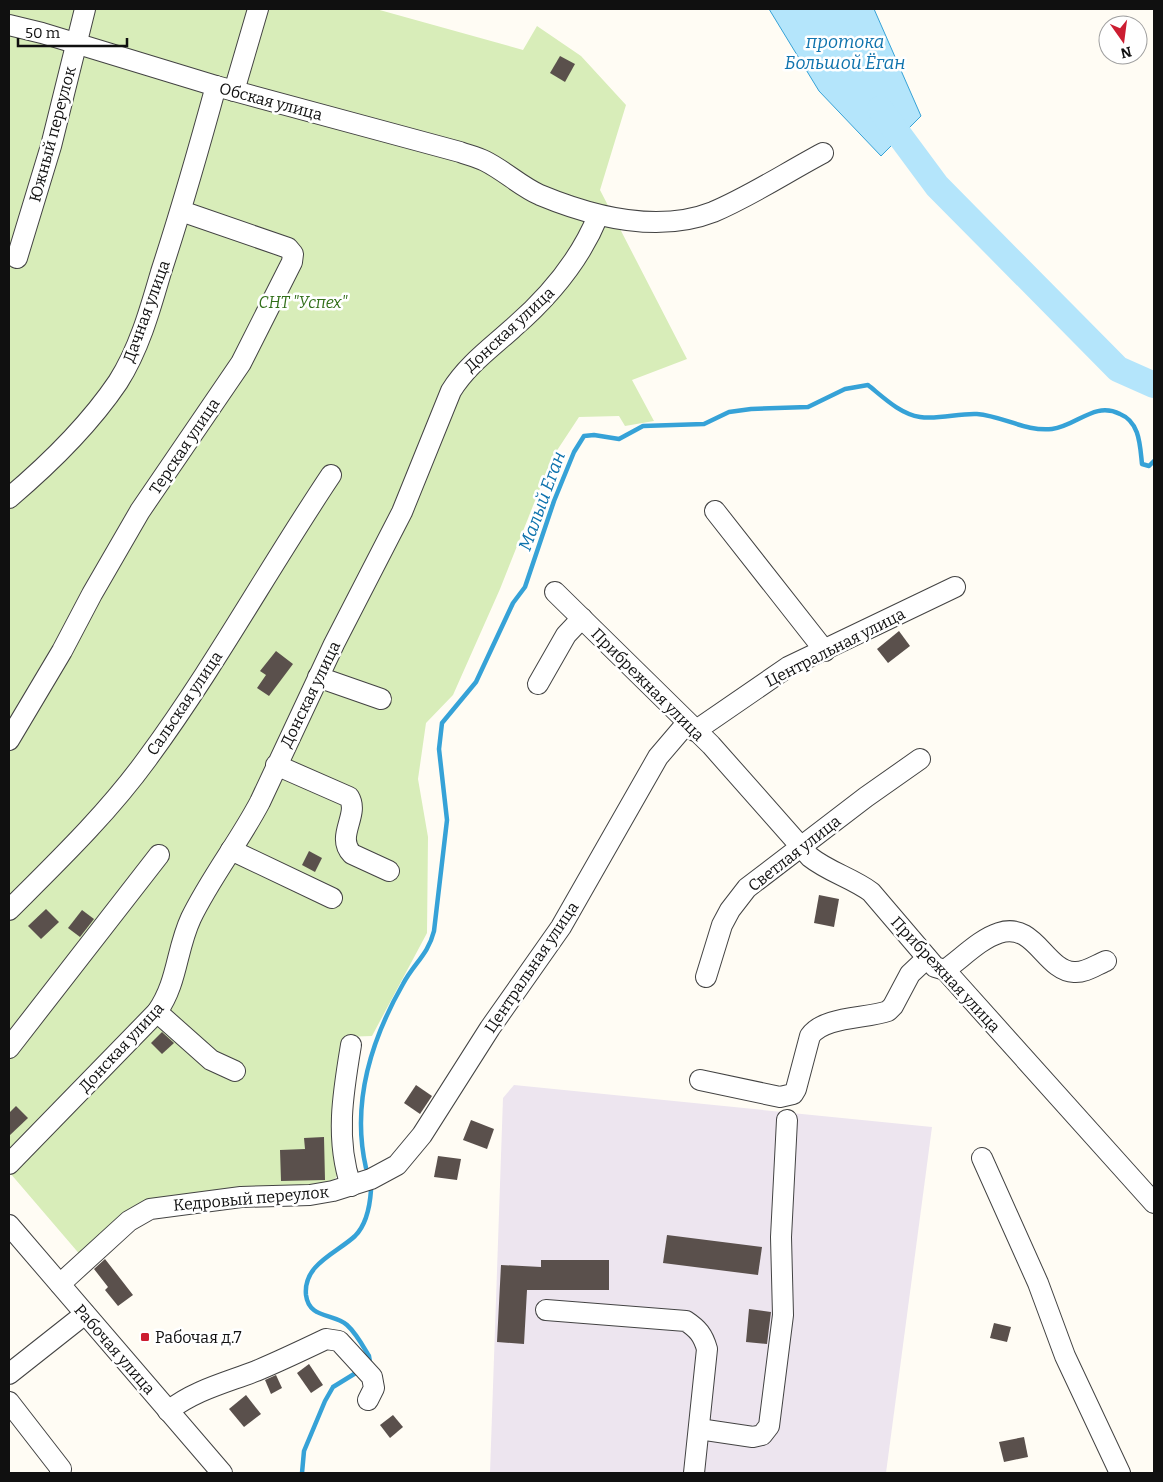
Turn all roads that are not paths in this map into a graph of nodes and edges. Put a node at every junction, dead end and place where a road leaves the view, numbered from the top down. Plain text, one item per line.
1 (86, 9) edge
2 (258, 9) edge
3 (9, 25) edge
4 (75, 43) junction
5 (225, 88) junction
6 (823, 153) dead end
7 (181, 211) junction
8 (598, 216) junction
9 (17, 258) dead end
10 (331, 475) dead end
11 (9, 498) edge
12 (715, 511) dead end
13 (955, 587) dead end
14 (555, 592) dead end
15 (582, 618) junction
16 (824, 651) junction
17 (318, 677) junction
18 (538, 684) dead end
19 (381, 699) dead end
20 (691, 727) junction
21 (9, 740) edge
22 (920, 759) dead end
23 (276, 766) junction
24 (802, 847) junction
25 (231, 850) junction
26 (159, 855) dead end
27 (389, 871) dead end
28 (332, 898) dead end
29 (9, 910) edge
30 (927, 958) junction
31 (1106, 961) dead end
32 (945, 970) junction
33 (706, 977) dead end
34 (158, 1012) junction
35 (351, 1045) dead end
36 (9, 1048) edge
37 (235, 1071) dead end
38 (700, 1080) dead end
39 (787, 1120) dead end
40 (982, 1158) dead end
41 (9, 1164) edge
42 (350, 1186) junction
43 (1154, 1203) edge
44 (9, 1225) edge
45 (60, 1284) junction
46 (546, 1310) dead end
47 (85, 1314) junction
48 (9, 1374) edge
49 (368, 1400) dead end
50 (9, 1402) edge
51 (168, 1411) junction
52 (699, 1430) junction
53 (60, 1473) edge
54 (222, 1473) edge
55 (694, 1473) edge
56 (1120, 1473) edge

1 - 4 street, Южный переулок
2 - 5 street, Дачная улица
3 - 4 street, Обская улица
4 - 5 street, Обская улица
4 - 9 street, Южный переулок
5 - 7 street, Дачная улица
5 - 8 street, Обская улица
6 - 8 street, Обская улица
7 - 11 street, Дачная улица
7 - 21 street, Терская улица
8 - 17 street, Донская улица
10 - 29 street, Сальская улица
12 - 16 street
13 - 16 street, Центральная улица
14 - 15 street, Прибрежная улица
15 - 18 street
15 - 20 street, Прибрежная улица
16 - 20 street, Центральная улица
17 - 19 street
17 - 23 street, Донская улица
20 - 24 street, Прибрежная улица
20 - 42 street, Центральная улица
22 - 24 street, Светлая улица
23 - 25 street, Донская улица
23 - 27 street
24 - 30 street, Прибрежная улица
24 - 33 street, Светлая улица
25 - 28 street
25 - 34 street, Донская улица
26 - 36 street
30 - 32 street, Прибрежная улица
30 - 38 street
31 - 32 street
32 - 43 street, Прибрежная улица
34 - 37 street
34 - 41 street, Донская улица
35 - 42 street
39 - 52 street
40 - 56 street
42 - 45 street, Кедровый переулок
44 - 45 street, Рабочая улица
45 - 47 street, Рабочая улица
46 - 52 street
47 - 48 street
47 - 51 street, Рабочая улица
49 - 51 street
50 - 53 street
51 - 54 street, Рабочая улица
52 - 55 street

